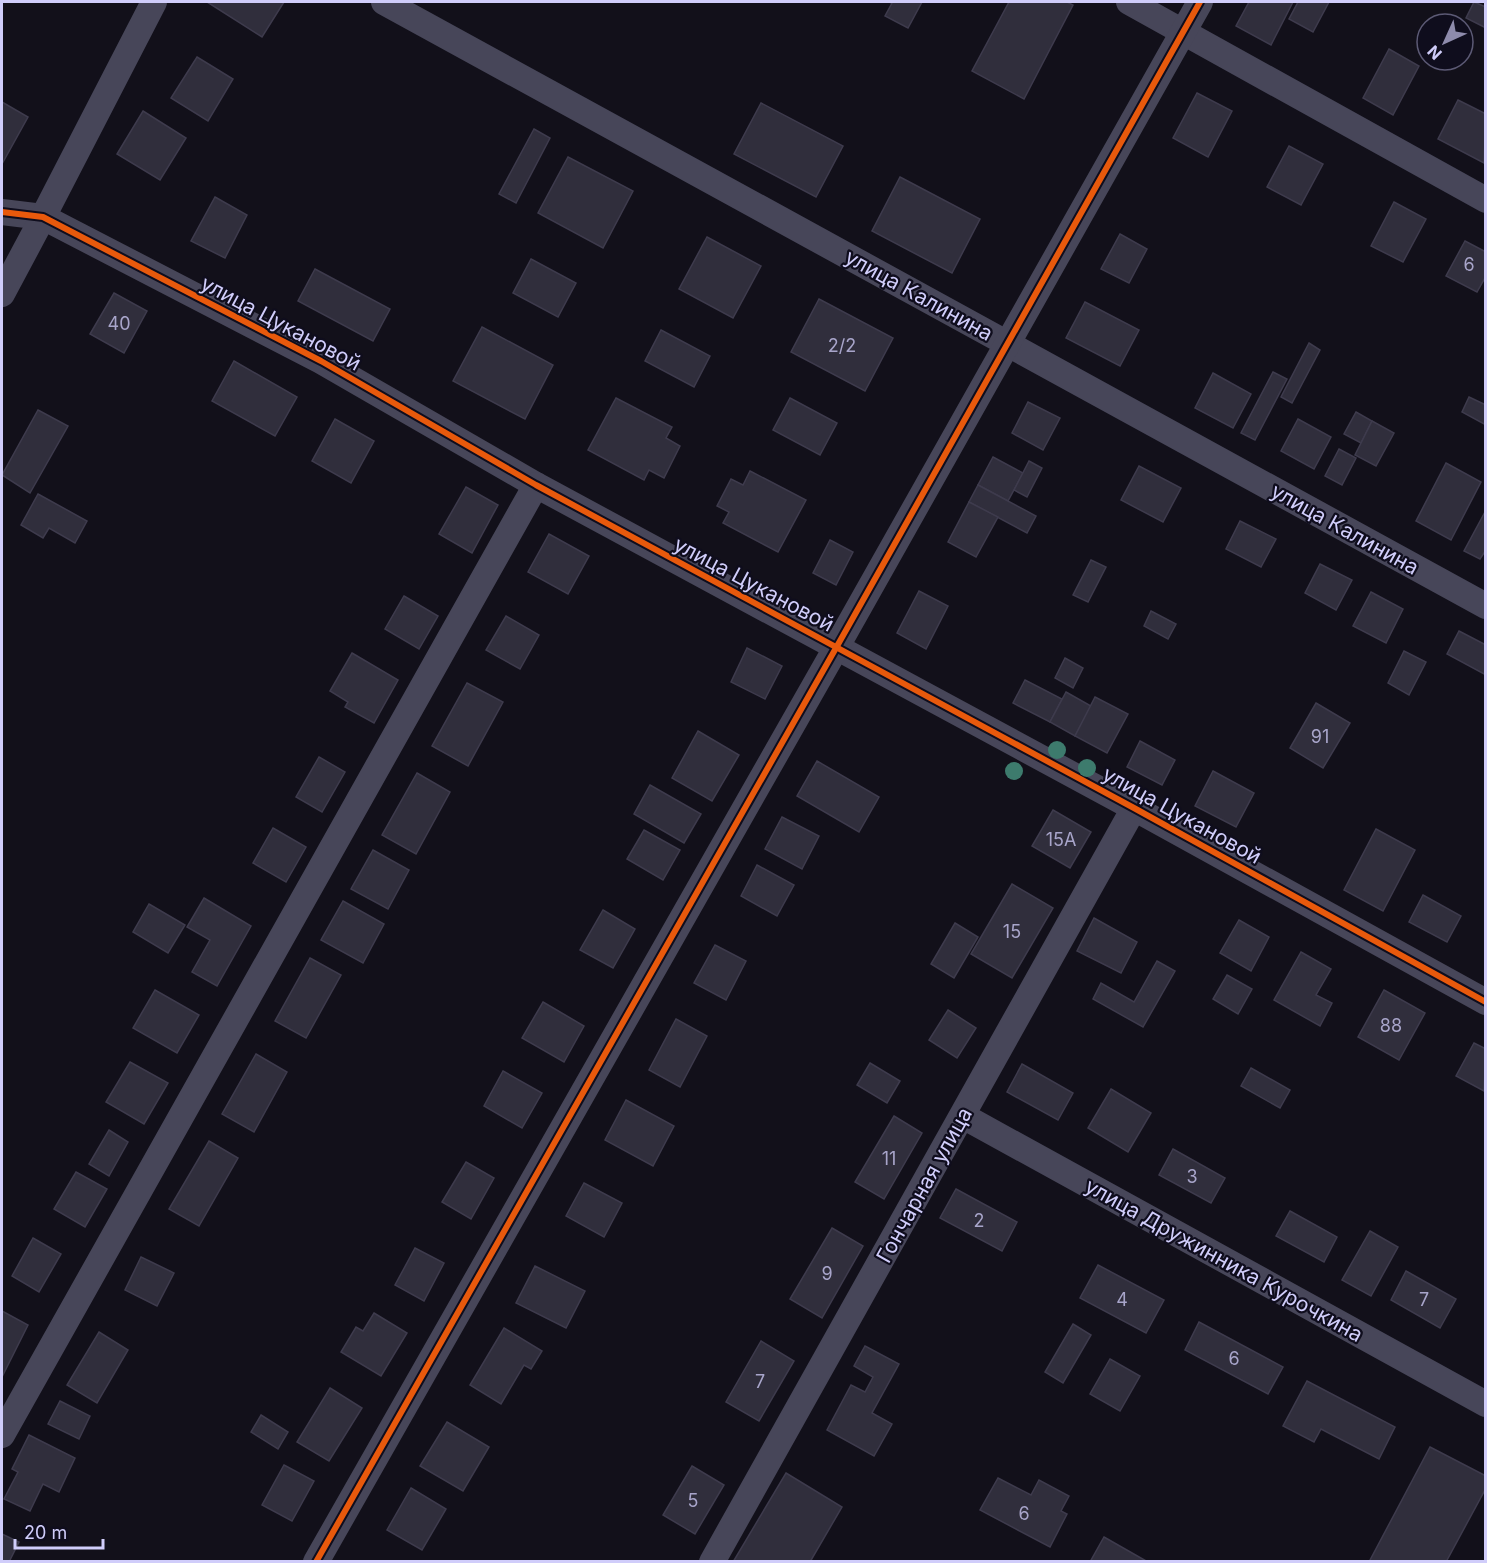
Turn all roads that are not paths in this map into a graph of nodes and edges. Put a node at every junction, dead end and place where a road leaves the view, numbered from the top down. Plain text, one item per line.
1 (154, 2) edge
2 (384, 2) edge
3 (1129, 2) edge
4 (1200, 2) edge
5 (1183, 31) junction
6 (1485, 200) edge
7 (2, 212) edge
8 (44, 217) junction
9 (2, 294) edge
10 (1007, 344) junction
11 (536, 485) junction
12 (1485, 606) edge
13 (836, 648) junction
14 (1134, 808) junction
15 (1485, 1002) edge
16 (963, 1116) junction
17 (1485, 1404) edge
18 (2, 1435) edge
19 (316, 1562) edge
20 (712, 1562) edge

1 - 8 street
2 - 10 street, улица Калинина
3 - 5 street
4 - 5 street
5 - 6 street
5 - 10 street
7 - 8 street, улица Цукановой
8 - 9 street
8 - 11 street, улица Цукановой
10 - 12 street, улица Калинина
10 - 13 street
11 - 13 street, улица Цукановой
11 - 18 street
13 - 14 street, улица Цукановой
13 - 19 street
14 - 15 street, улица Цукановой
14 - 16 street, Гончарная улица
16 - 17 street, улица Дружинника Курочкина
16 - 20 street, Гончарная улица

